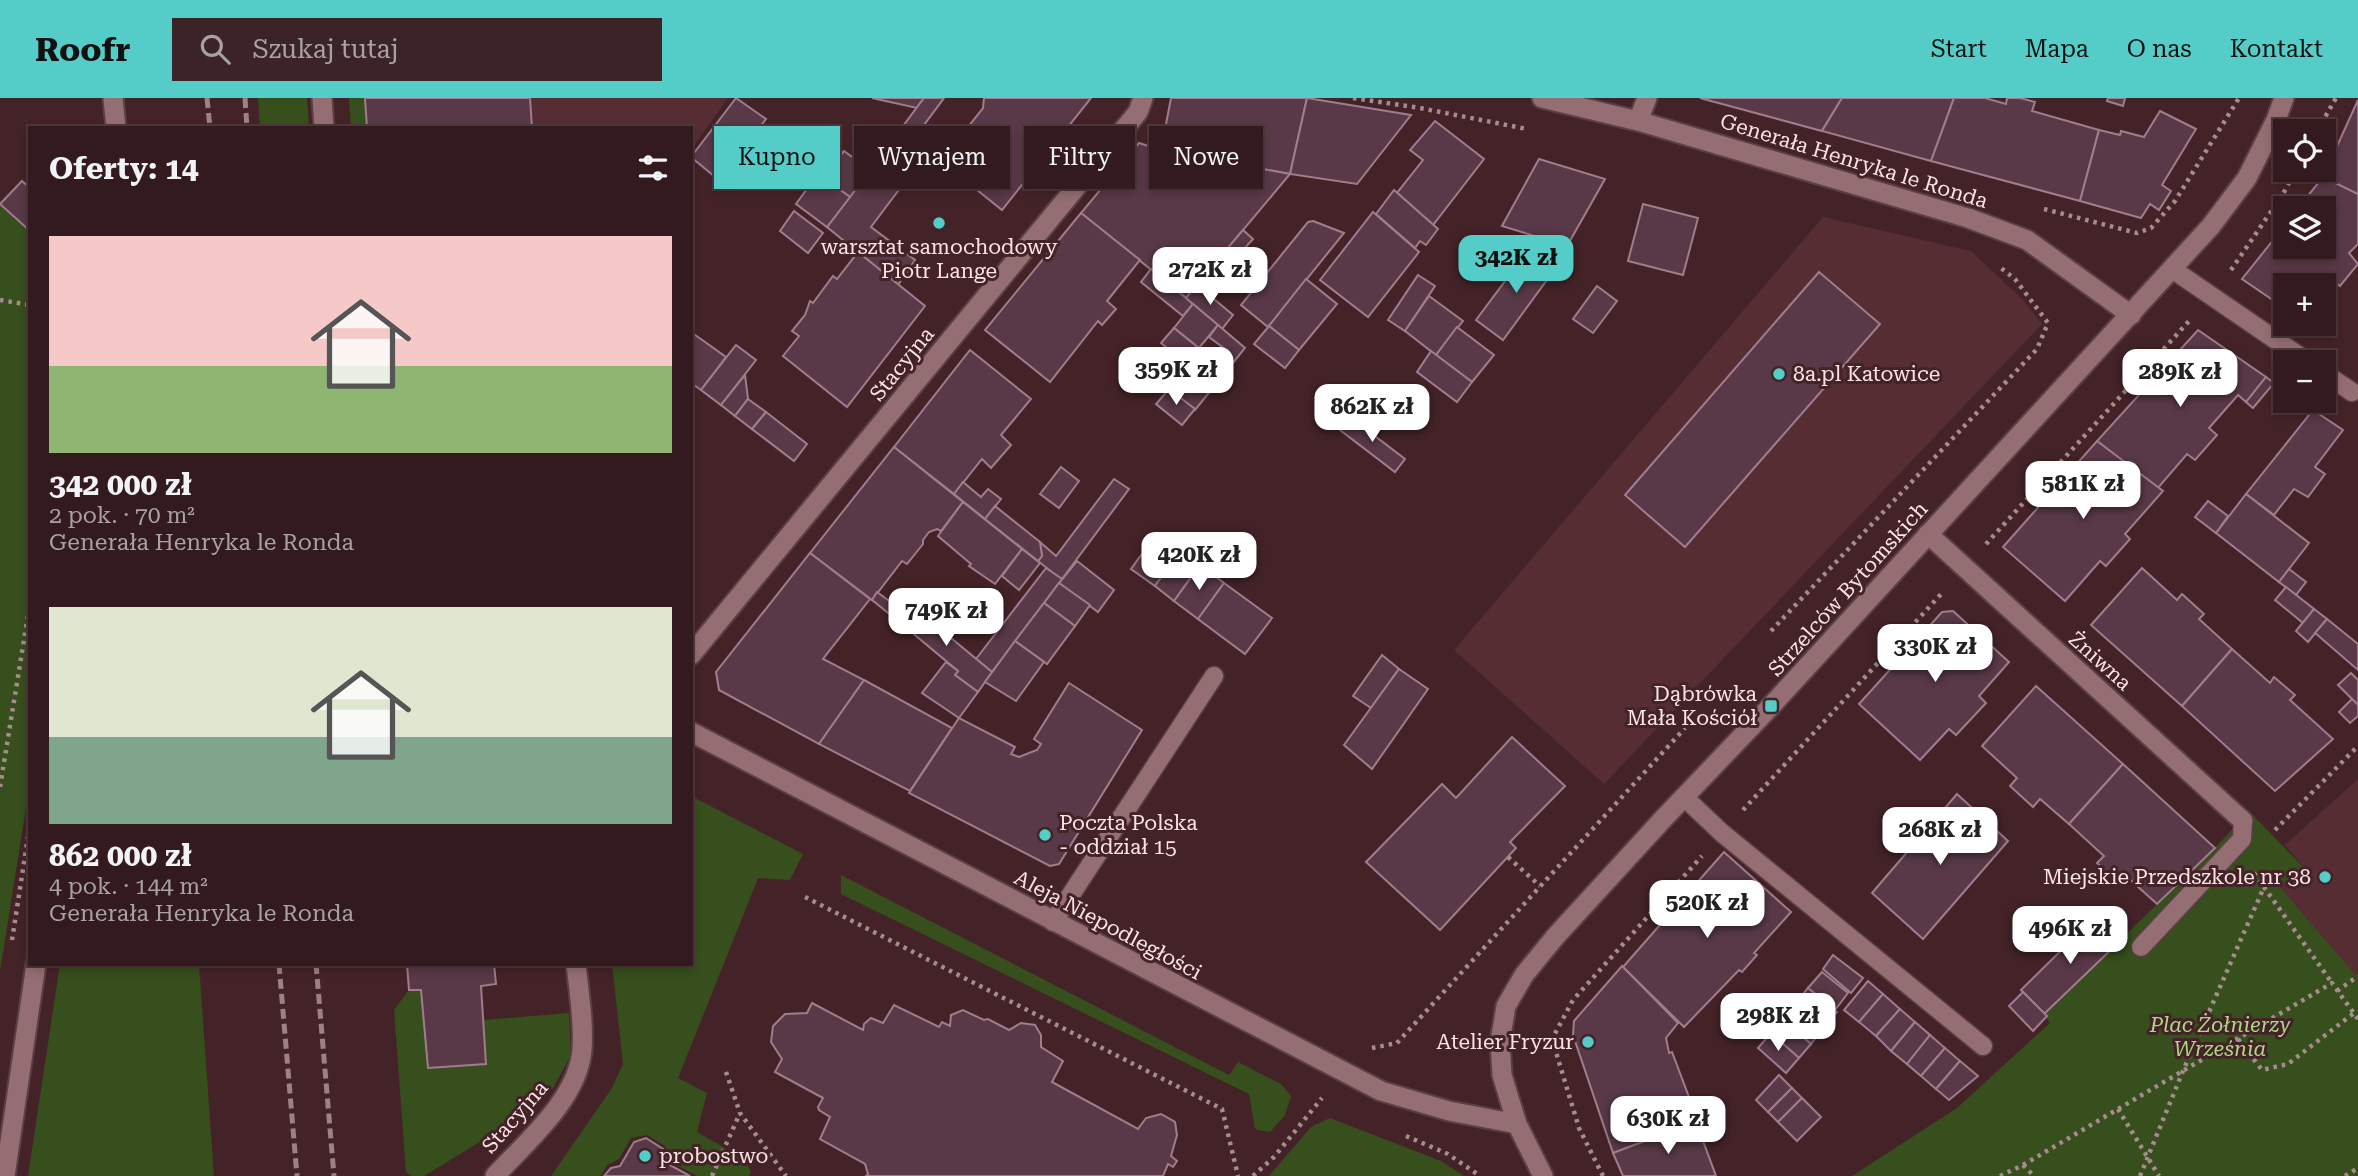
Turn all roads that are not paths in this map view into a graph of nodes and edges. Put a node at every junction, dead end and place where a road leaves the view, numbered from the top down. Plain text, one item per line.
1 (113, 98) edge
2 (322, 98) edge
3 (1143, 98) edge
4 (1542, 98) edge
5 (1647, 98) edge
6 (2284, 98) edge
7 (1638, 121) junction
8 (116, 126) edge
9 (324, 126) edge
10 (2172, 270) junction
11 (2131, 315) junction
12 (2290, 350) edge
13 (2336, 381) edge
14 (2351, 392) dead end
15 (1928, 534) junction
16 (693, 653) edge
17 (1214, 676) dead end
18 (693, 733) edge
19 (1684, 797) junction
20 (2243, 821) joint
21 (1053, 922) junction
22 (2141, 947) dead end
23 (36, 966) edge
24 (576, 966) edge
25 (1983, 1046) dead end
26 (1517, 1124) junction
27 (5, 1176) edge
28 (495, 1176) edge
29 (1542, 1176) edge

1 - 8 street
2 - 9 street
3 - 16 street, Stacyjna
4 - 7 street, Generała Henryka le Ronda
5 - 7 street
6 - 10 street, Strzelców Bytomskich
7 - 11 street, Generała Henryka le Ronda
10 - 11 street, Strzelców Bytomskich
10 - 12 lane
11 - 15 street, Strzelców Bytomskich
13 - 14 lane
15 - 19 street, Strzelców Bytomskich
15 - 20 street, Żniwna
17 - 21 lane
18 - 21 street, Aleja Niepodległości
19 - 25 lane
19 - 26 street, Strzelców Bytomskich
20 - 22 lane
21 - 26 street, Aleja Niepodległości
23 - 27 street
24 - 28 street, Stacyjna
26 - 29 street, Strzelców Bytomskich

